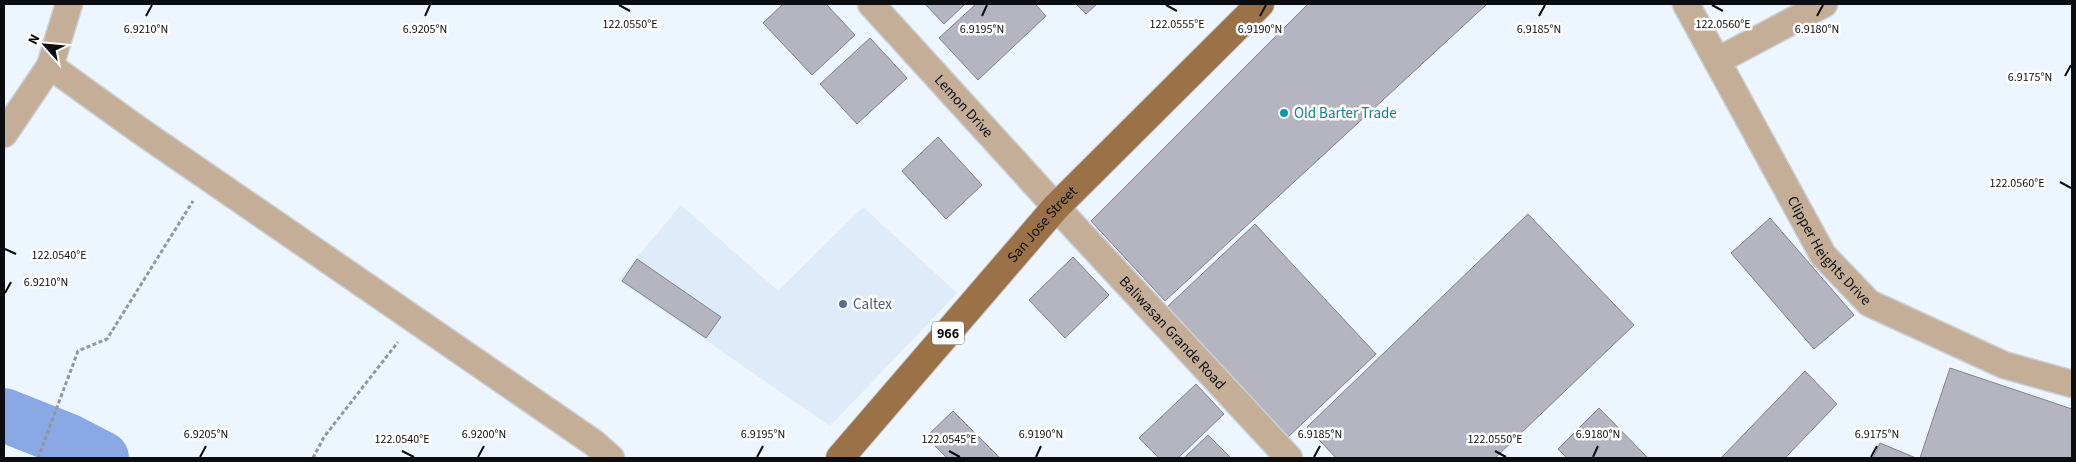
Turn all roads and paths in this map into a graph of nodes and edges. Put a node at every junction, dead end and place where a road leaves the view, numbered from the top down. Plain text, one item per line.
1 (69, 4) edge
2 (870, 4) edge
3 (1260, 4) edge
4 (1686, 4) edge
5 (1824, 4) edge
6 (1717, 61) junction
7 (50, 66) junction
8 (4, 134) edge
9 (208, 177) junction
10 (1056, 207) junction
11 (415, 320) junction
12 (2072, 384) edge
13 (38, 458) edge
14 (314, 458) edge
15 (612, 458) edge
16 (840, 458) edge
17 (1289, 458) edge

1 - 7 street
2 - 10 street, Lemon Drive
3 - 10 main road, San Jose Street / 966
4 - 6 street, Clipper Heights Drive
5 - 6 street
6 - 12 street, Clipper Heights Drive
7 - 8 street
7 - 9 street
9 - 11 street
9 - 13 path
10 - 16 main road, San Jose Street / 966
10 - 17 street, Baliwasan Grande Road
11 - 14 path
11 - 15 street

